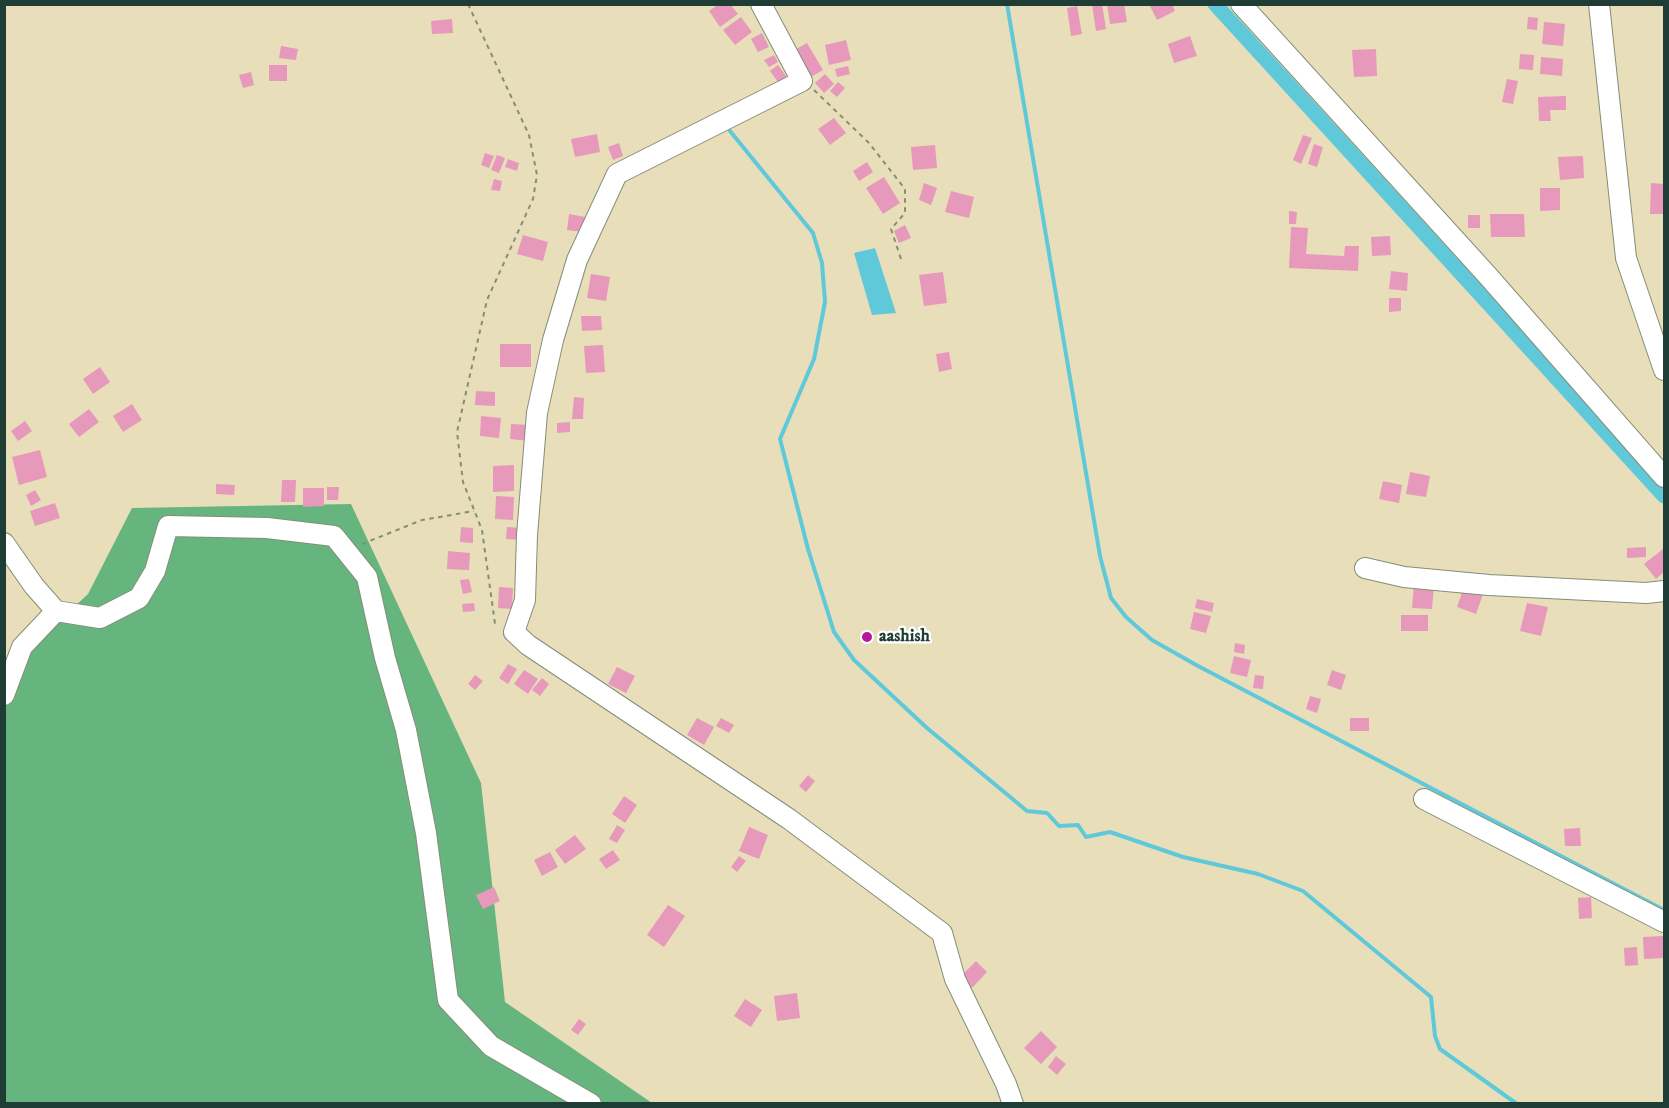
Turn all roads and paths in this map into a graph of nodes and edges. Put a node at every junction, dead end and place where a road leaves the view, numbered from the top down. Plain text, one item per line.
1 (468, 4) edge
2 (761, 4) edge
3 (1241, 4) edge
4 (1599, 4) edge
5 (802, 81) junction
6 (902, 262) dead end
7 (1665, 370) edge
8 (1665, 477) edge
9 (474, 511) junction
10 (4, 543) edge
11 (346, 552) junction
12 (1365, 568) dead end
13 (1665, 591) edge
14 (56, 611) junction
15 (514, 632) junction
16 (4, 695) edge
17 (1424, 799) dead end
18 (1665, 922) edge
19 (591, 1104) edge
20 (1013, 1104) edge

1 - 9 path
2 - 5 street
3 - 8 street
4 - 7 street
5 - 6 path
5 - 15 street
9 - 11 path
9 - 15 path
10 - 14 street
11 - 14 street
11 - 19 street
12 - 13 street
14 - 16 street
15 - 20 street
17 - 18 street

